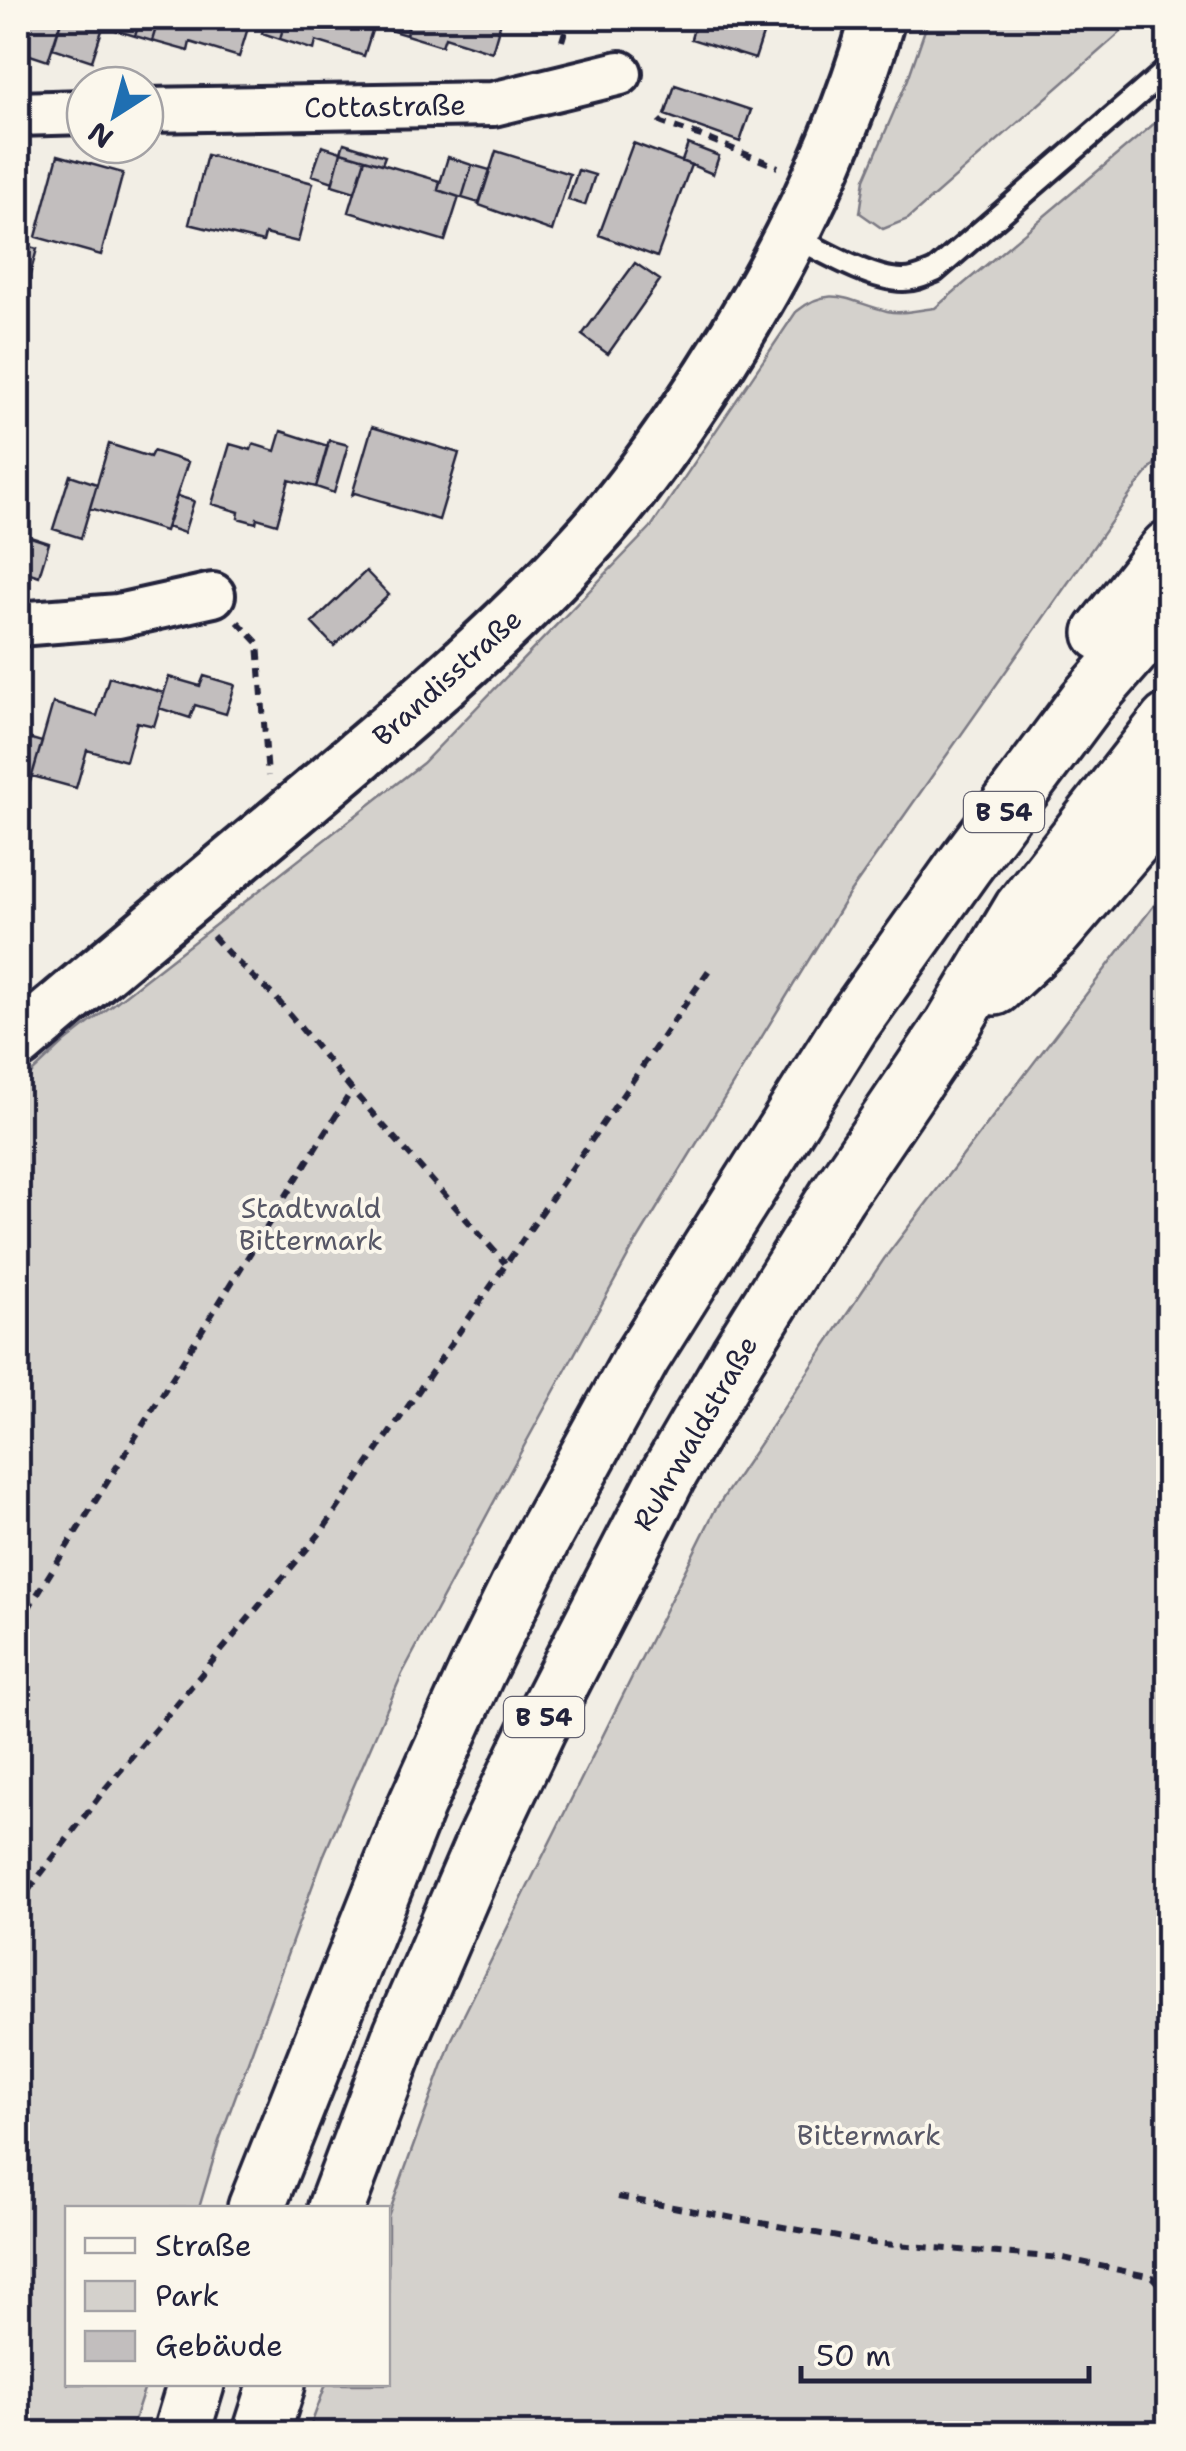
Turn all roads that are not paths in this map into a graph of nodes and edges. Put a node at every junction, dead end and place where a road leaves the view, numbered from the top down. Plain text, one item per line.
1 (878, 18) edge
2 (1168, 69) edge
3 (620, 74) dead end
4 (165, 110) edge
5 (65, 113) edge
6 (18, 114) edge
7 (792, 236) junction
8 (1168, 550) edge
9 (213, 595) road end
10 (1168, 608) edge
11 (18, 624) edge
12 (1168, 722) edge
13 (1168, 798) edge
14 (851, 1026) junction
15 (952, 1026) junction
16 (18, 1042) edge
17 (257, 2206) edge
18 (337, 2206) edge
19 (195, 2386) edge
20 (275, 2386) edge
21 (181, 2434) edge
22 (261, 2434) edge

1 - 7 street, Brandisstraße
2 - 7 lane
3 - 4 street, Cottastraße
5 - 6 street
7 - 16 street, Brandisstraße
8 - 14 highway
9 - 11 street
10 - 14 highway, B 54
12 - 15 highway, Ruhrwaldstraße / B 54
13 - 15 highway
14 - 17 highway, B 54
15 - 18 highway, Ruhrwaldstraße / B 54
19 - 21 highway
20 - 22 highway

